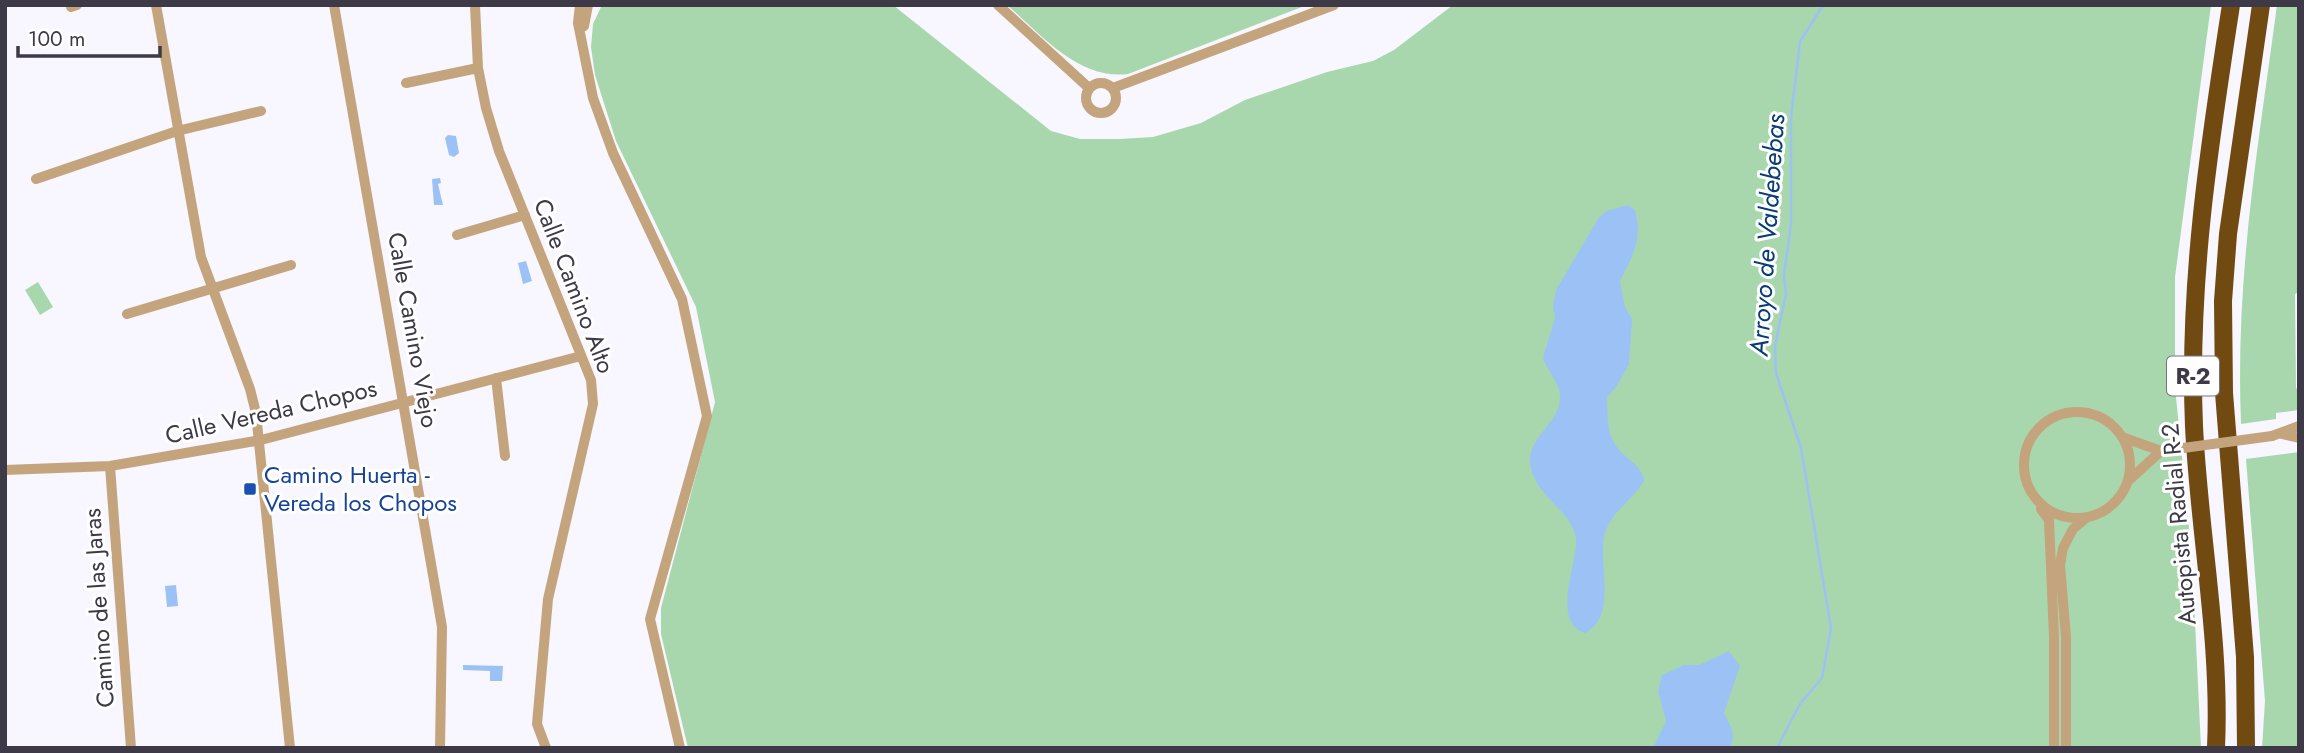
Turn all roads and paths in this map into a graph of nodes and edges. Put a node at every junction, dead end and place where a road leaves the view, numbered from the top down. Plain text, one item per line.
1 (156, 5) edge
2 (334, 5) edge
3 (475, 5) edge
4 (580, 5) edge
5 (588, 5) edge
6 (998, 5) edge
7 (1334, 5) edge
8 (2231, 5) edge
9 (2261, 5) edge
10 (582, 47) junction
11 (478, 68) junction
12 (407, 83) dead end
13 (1089, 88) junction
14 (1113, 88) junction
15 (261, 111) dead end
16 (177, 131) junction
17 (36, 179) dead end
18 (525, 215) junction
19 (457, 235) dead end
20 (291, 264) dead end
21 (213, 291) junction
22 (127, 313) dead end
23 (581, 356) junction
24 (496, 378) junction
25 (405, 403) junction
26 (2299, 426) edge
27 (2277, 435) junction
28 (2122, 437) junction
29 (2299, 438) edge
30 (261, 440) junction
31 (2161, 451) junction
32 (505, 456) dead end
33 (110, 466) junction
34 (5, 470) edge
35 (2128, 481) junction
36 (2037, 502) junction
37 (2085, 518) junction
38 (131, 748) edge
39 (290, 748) edge
40 (440, 748) edge
41 (546, 748) edge
42 (680, 748) edge
43 (2054, 748) edge
44 (2066, 748) edge
45 (2216, 748) edge
46 (2246, 748) edge

1 - 16 street
2 - 25 street, Calle Camino Viejo
3 - 11 street, Calle Camino Alto
4 - 10 street
5 - 10 street
6 - 13 street
7 - 14 street
8 - 45 highway, Autopista Radial R-2 / R-2
9 - 46 highway, R-2
10 - 42 street
11 - 12 street
11 - 18 street, Calle Camino Alto
13 - 14 street
13 - 14 street
15 - 16 street
16 - 17 street
16 - 21 street
18 - 19 street
18 - 23 street, Calle Camino Alto
20 - 21 street
21 - 22 street
21 - 30 street
23 - 24 street, Calle Vereda Chopos
23 - 41 street, Calle Camino Alto
24 - 25 street, Calle Vereda Chopos
24 - 32 street
25 - 30 street, Calle Vereda Chopos
25 - 40 street, Calle Camino Viejo
26 - 27 street
27 - 29 street
27 - 31 street, bridge
28 - 31 street
28 - 35 street
28 - 36 street
30 - 33 street, Calle Vereda Chopos
30 - 39 street
31 - 35 street
33 - 34 street, Calle Vereda Chopos
33 - 38 street, Camino de las Jaras
35 - 37 street
36 - 37 street
36 - 43 street
37 - 44 street

